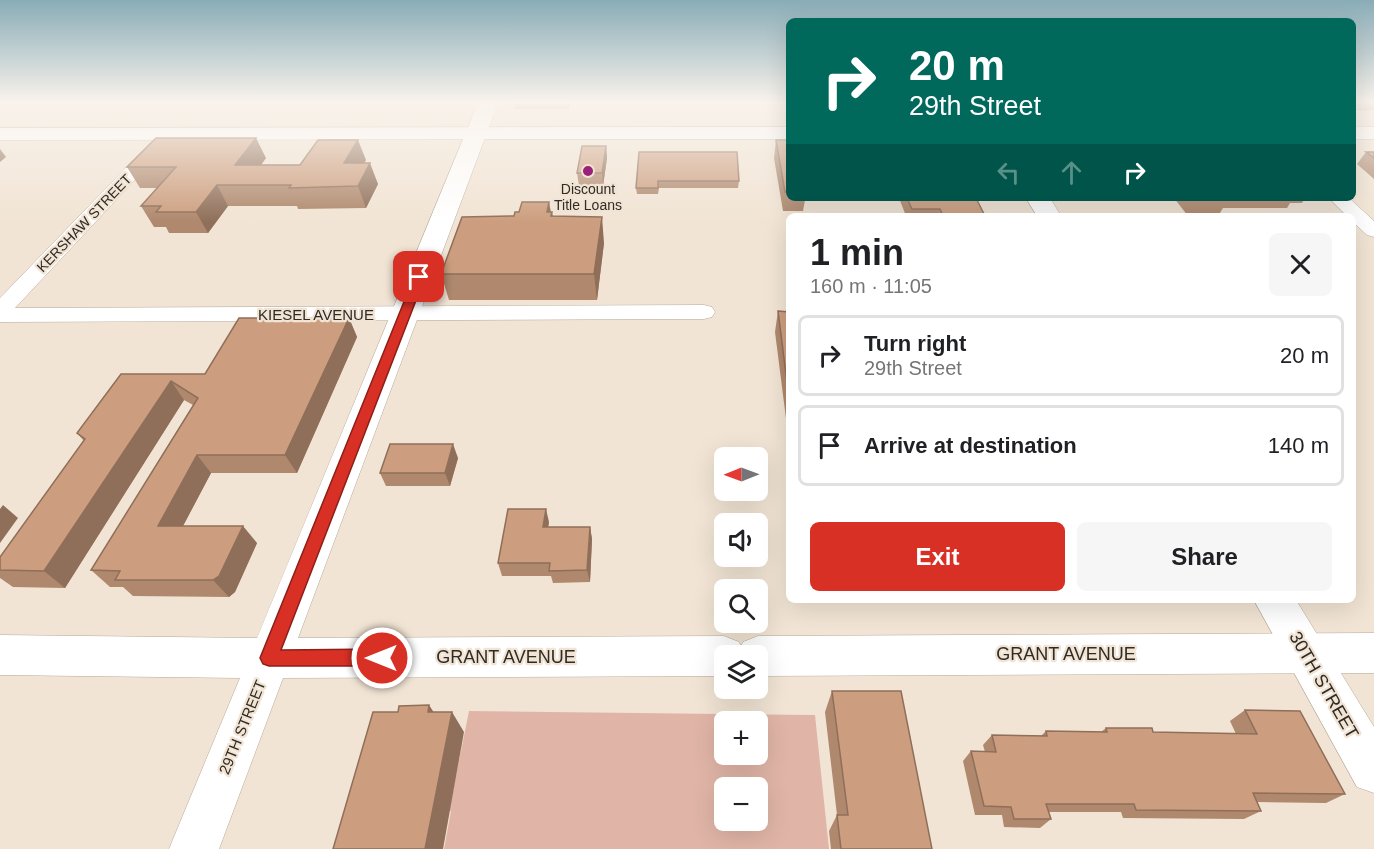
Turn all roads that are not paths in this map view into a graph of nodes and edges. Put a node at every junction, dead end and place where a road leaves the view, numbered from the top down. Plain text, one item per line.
1 (159, 143) edge
2 (473, 143) edge
3 (1341, 201) edge
4 (1354, 213) edge
5 (1356, 214) edge
6 (1374, 231) edge
7 (704, 312) dead end
8 (0, 313) edge
9 (405, 314) junction
10 (1276, 603) edge
11 (1306, 653) junction
12 (1374, 653) edge
13 (0, 655) edge
14 (714, 656) edge
15 (768, 656) edge
16 (269, 658) junction
17 (1374, 770) edge
18 (194, 849) edge

1 - 8 street, KERSHAW STREET
2 - 9 street, 29TH STREET
3 - 4 street
5 - 6 street
7 - 9 street, KIESEL AVENUE
8 - 9 street, KIESEL AVENUE
9 - 16 street, 29TH STREET
10 - 11 street, 30TH STREET
11 - 12 street, GRANT AVENUE
11 - 15 street, GRANT AVENUE
11 - 17 street, 30TH STREET
13 - 16 street, GRANT AVENUE
14 - 16 street, GRANT AVENUE
16 - 18 street, 29TH STREET

